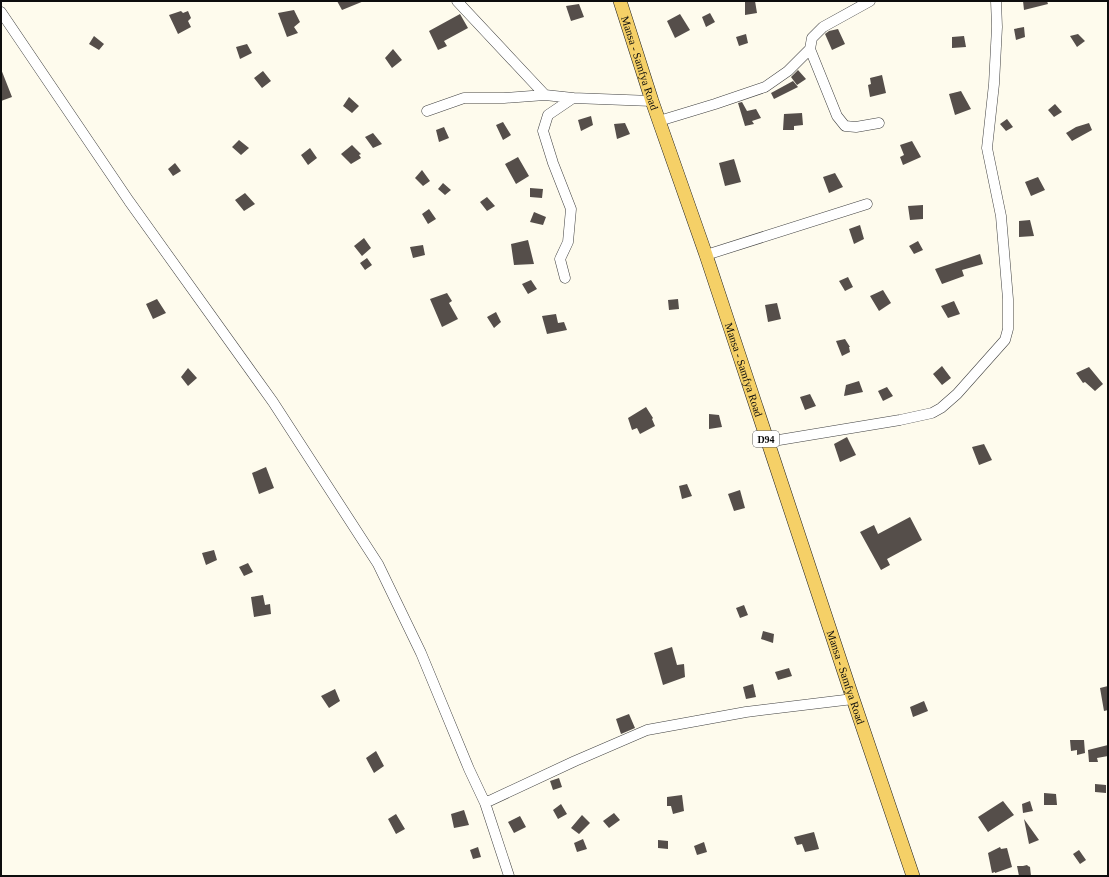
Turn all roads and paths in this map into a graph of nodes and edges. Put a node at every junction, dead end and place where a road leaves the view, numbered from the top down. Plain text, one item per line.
1 (457, 1) edge
2 (870, 1) edge
3 (996, 1) edge
4 (623, 2) edge
5 (1, 12) edge
6 (810, 49) junction
7 (546, 95) junction
8 (574, 98) junction
9 (652, 101) junction
10 (427, 111) dead end
11 (659, 120) junction
12 (879, 123) dead end
13 (867, 204) dead end
14 (706, 256) junction
15 (566, 278) dead end
16 (767, 442) junction
17 (853, 699) junction
18 (485, 803) junction
19 (509, 876) edge
20 (913, 876) edge

1 - 7 street
2 - 6 street
3 - 16 street
4 - 9 main road, Mansa - Samfya Road / D94
5 - 18 street
6 - 11 street
6 - 12 street
7 - 8 street
7 - 10 street
8 - 9 street
8 - 15 street
9 - 11 main road, Mansa - Samfya Road / D94
11 - 14 main road, Mansa - Samfya Road / D94
13 - 14 street
14 - 16 main road, Mansa - Samfya Road / D94
16 - 17 main road, Mansa - Samfya Road / D94
17 - 18 street
17 - 20 main road, Mansa - Samfya Road / D94
18 - 19 street

